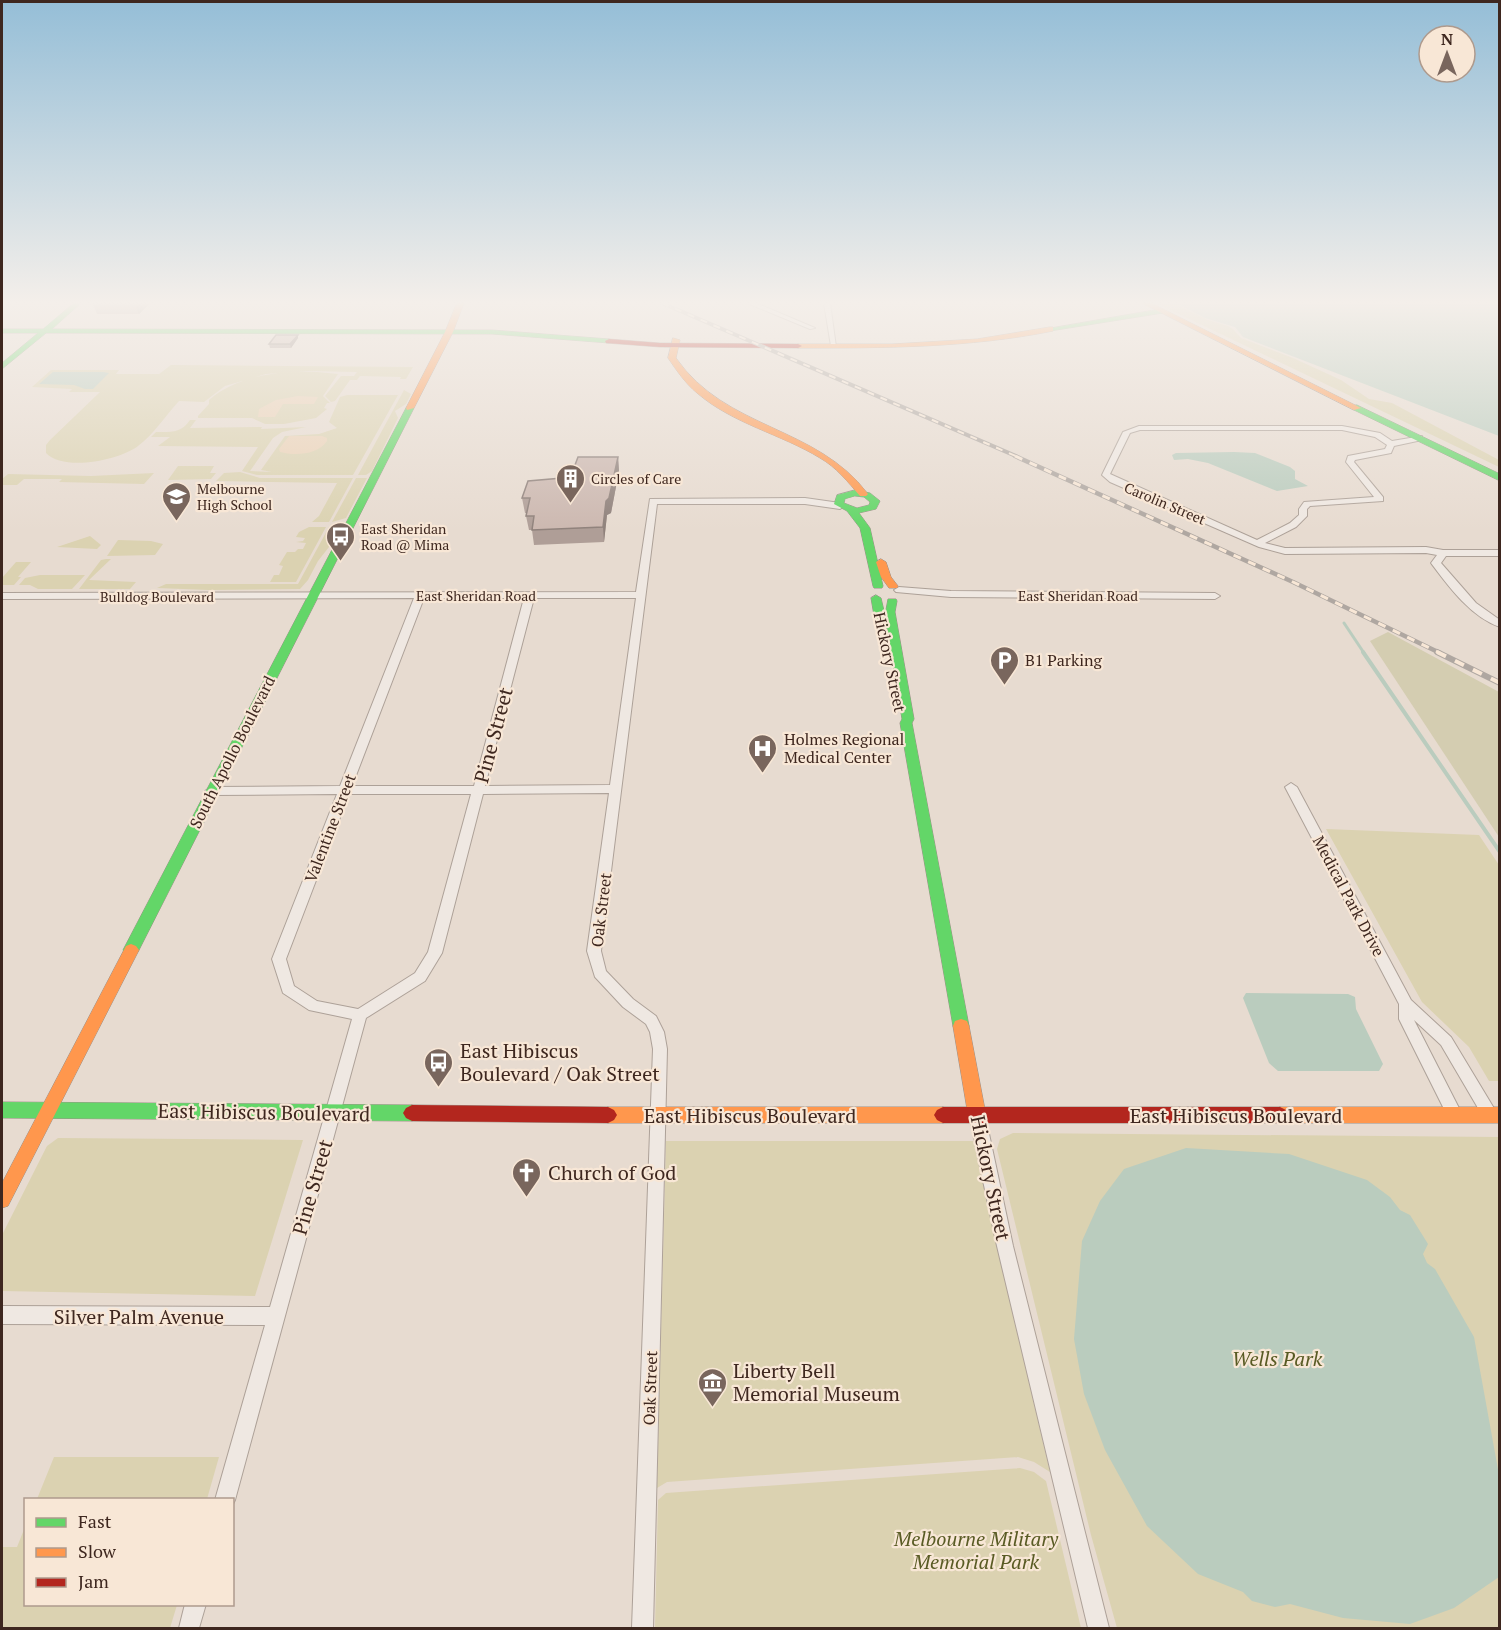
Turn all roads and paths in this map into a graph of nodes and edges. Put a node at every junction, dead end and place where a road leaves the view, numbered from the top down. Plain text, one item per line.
1 (425, 379) edge
2 (682, 379) edge
3 (1299, 379) edge
4 (1419, 438) junction
5 (1391, 444) junction
6 (1500, 478) edge
7 (849, 479) junction
8 (863, 494) junction
9 (844, 502) junction
10 (868, 510) junction
11 (1258, 543) junction
12 (1443, 553) junction
13 (1500, 553) edge
14 (877, 592) junction
15 (895, 594) junction
16 (313, 595) junction
17 (420, 595) junction
18 (531, 595) junction
19 (639, 595) junction
20 (2, 596) edge
21 (1215, 596) dead end
22 (1500, 624) edge
23 (893, 658) junction
24 (1291, 787) dead end
25 (479, 789) junction
26 (616, 789) junction
27 (345, 790) junction
28 (211, 791) junction
29 (1406, 1004) junction
30 (360, 1015) junction
31 (2, 1110) edge
32 (47, 1110) junction
33 (332, 1113) junction
34 (1454, 1114) junction
35 (659, 1115) junction
36 (977, 1115) junction
37 (1495, 1115) edge
38 (2, 1200) edge
39 (2, 1315) edge
40 (276, 1317) junction
41 (226, 1498) edge
42 (196, 1606) edge
43 (189, 1629) edge
44 (643, 1629) edge
45 (1099, 1629) edge

1 - 16 street, South Apollo Boulevard
2 - 7 street
3 - 4 street
4 - 5 street
4 - 6 street
5 - 11 street
5 - 11 street, Carolin Street
7 - 8 street
7 - 9 street
8 - 9 street
8 - 10 street, Hickory Street
9 - 10 street
9 - 14 street, Hickory Street
9 - 19 street, Oak Street
10 - 15 street, Hickory Street
11 - 12 street, Carolin Street
12 - 13 street, Carolin Street
12 - 22 street
14 - 15 street
14 - 23 street, Hickory Street
15 - 21 street, East Sheridan Road
15 - 23 street, Hickory Street
16 - 17 street, East Sheridan Road
16 - 20 street, Bulldog Boulevard
16 - 28 street, South Apollo Boulevard
17 - 18 street, East Sheridan Road
17 - 27 street, Valentine Street
18 - 19 street, East Sheridan Road
18 - 25 street, Pine Street
19 - 26 street, Oak Street
23 - 36 street, Hickory Street
24 - 29 street, Medical Park Drive
25 - 26 street
25 - 27 street
25 - 30 street, Pine Street
26 - 35 street, Oak Street
27 - 28 street
27 - 30 street, Valentine Street
28 - 32 street, South Apollo Boulevard
29 - 34 street, Medical Park Drive
29 - 37 street, Medical Park Drive
30 - 33 street, Pine Street
31 - 32 street, East Hibiscus Boulevard
32 - 33 street, East Hibiscus Boulevard
32 - 38 street, South Apollo Boulevard
33 - 35 street, East Hibiscus Boulevard
33 - 40 street, Pine Street
34 - 36 street, East Hibiscus Boulevard
34 - 37 street, East Hibiscus Boulevard
35 - 36 street, East Hibiscus Boulevard
35 - 44 street, Oak Street
36 - 45 street, Hickory Street
39 - 40 street, Silver Palm Avenue
40 - 41 street, Pine Street
42 - 43 street

